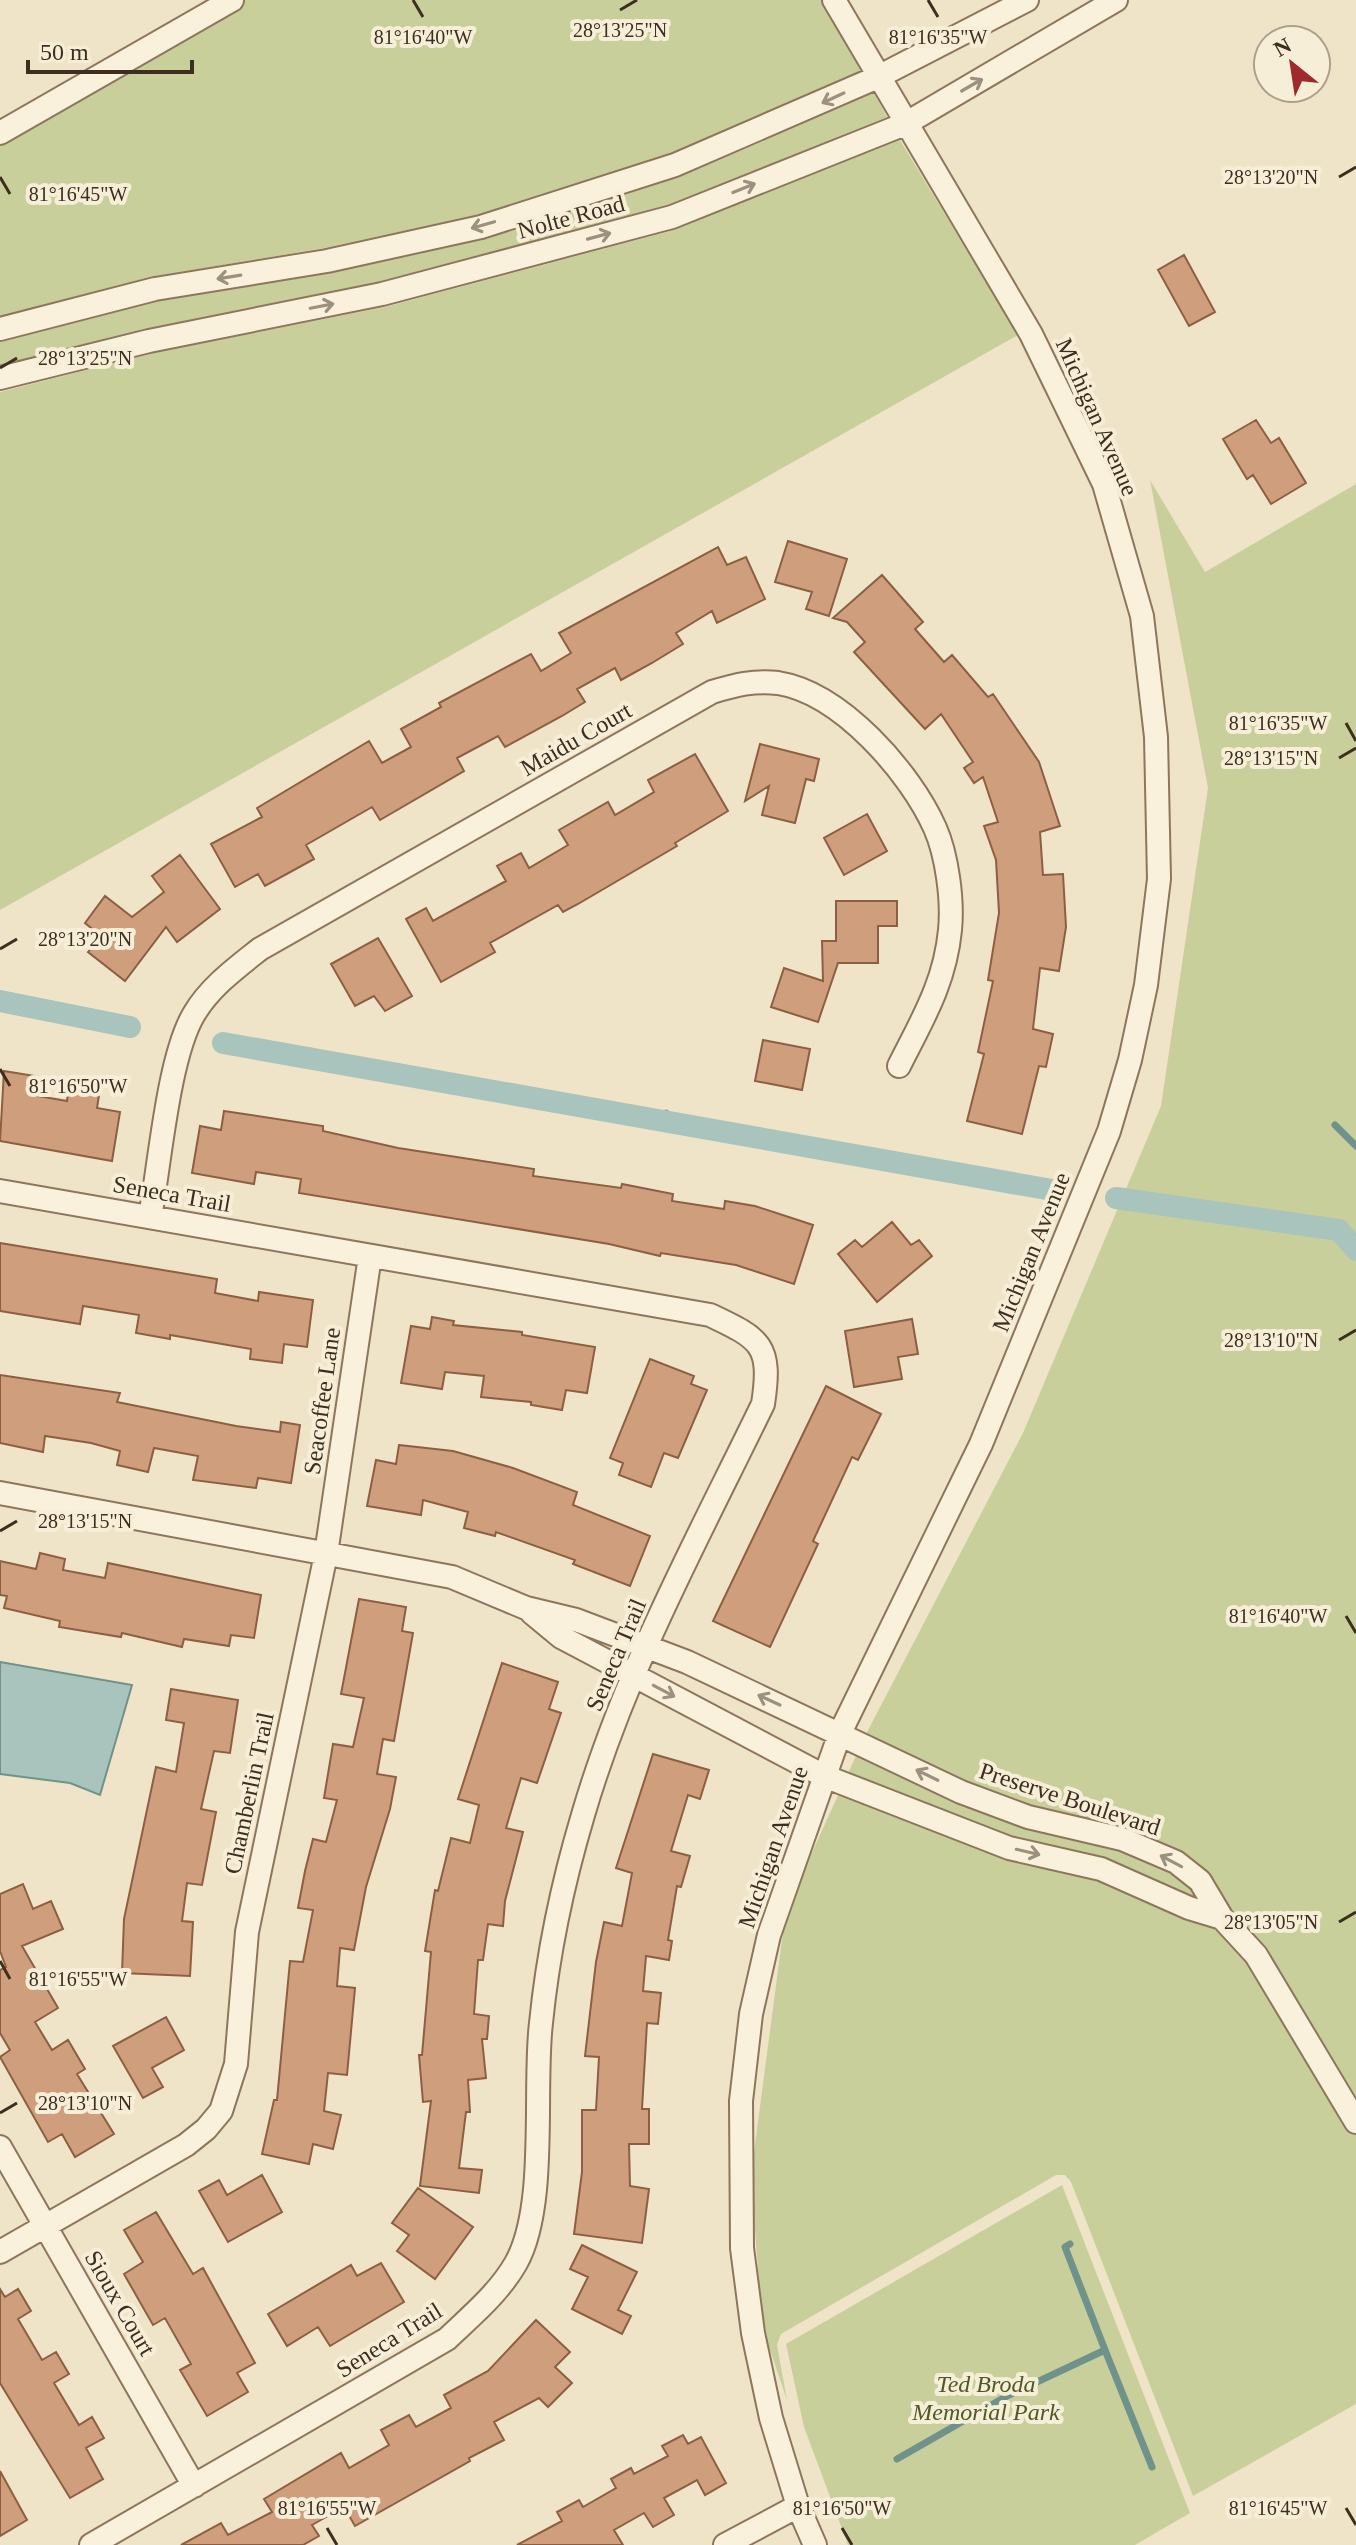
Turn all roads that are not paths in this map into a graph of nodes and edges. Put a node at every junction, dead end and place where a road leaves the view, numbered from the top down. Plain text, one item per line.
1 (232, 0) edge
2 (834, 0) edge
3 (1027, 0) edge
4 (1116, 0) edge
5 (878, 77) junction
6 (905, 124) junction
7 (0, 133) edge
8 (0, 329) edge
9 (0, 378) edge
10 (899, 1066) dead end
11 (0, 1191) edge
12 (150, 1217) junction
13 (370, 1256) junction
14 (0, 1493) edge
15 (326, 1554) junction
16 (526, 1608) junction
17 (645, 1646) junction
18 (633, 1675) junction
19 (840, 1733) junction
20 (824, 1776) junction
21 (1000, 1806) junction
22 (988, 1840) junction
23 (1222, 1918) junction
24 (1356, 2122) edge
25 (0, 2147) edge
26 (45, 2226) junction
27 (0, 2252) edge
28 (194, 2486) junction
29 (798, 2506) junction
30 (91, 2545) edge
31 (725, 2545) edge
32 (815, 2545) edge

1 - 7 street
2 - 5 street, Michigan Avenue
3 - 5 street, Nolte Road
6 -> 4 street, Nolte Road
5 - 6 street, Michigan Avenue
5 -> 8 street, Nolte Road
9 -> 6 street, Nolte Road
6 - 19 street, Michigan Avenue
10 - 12 street, Maidu Court
11 - 12 street, Seneca Trail
12 - 13 street, Seneca Trail
13 - 15 street, Seacoffee Lane
13 - 17 street, Seneca Trail
14 - 15 street
15 - 16 street
15 - 26 street, Chamberlin Trail
16 - 17 street, Preserve Boulevard
16 - 18 street, Preserve Boulevard
17 - 18 street, Seneca Trail
19 -> 17 street, Preserve Boulevard
18 -> 20 street, Preserve Boulevard
18 - 28 street, Seneca Trail
19 - 20 street, Michigan Avenue
21 -> 19 street, Preserve Boulevard
20 - 22 street, Preserve Boulevard
20 - 29 street, Michigan Avenue
21 - 22 street
23 -> 21 street, Preserve Boulevard
22 -> 23 street, Preserve Boulevard
23 - 24 street, Preserve Boulevard
25 - 26 street, Sioux Court
26 - 27 street, Chamberlin Trail
26 - 28 street, Sioux Court
28 - 30 street, Seneca Trail
29 - 31 street
29 - 32 street, Michigan Avenue

